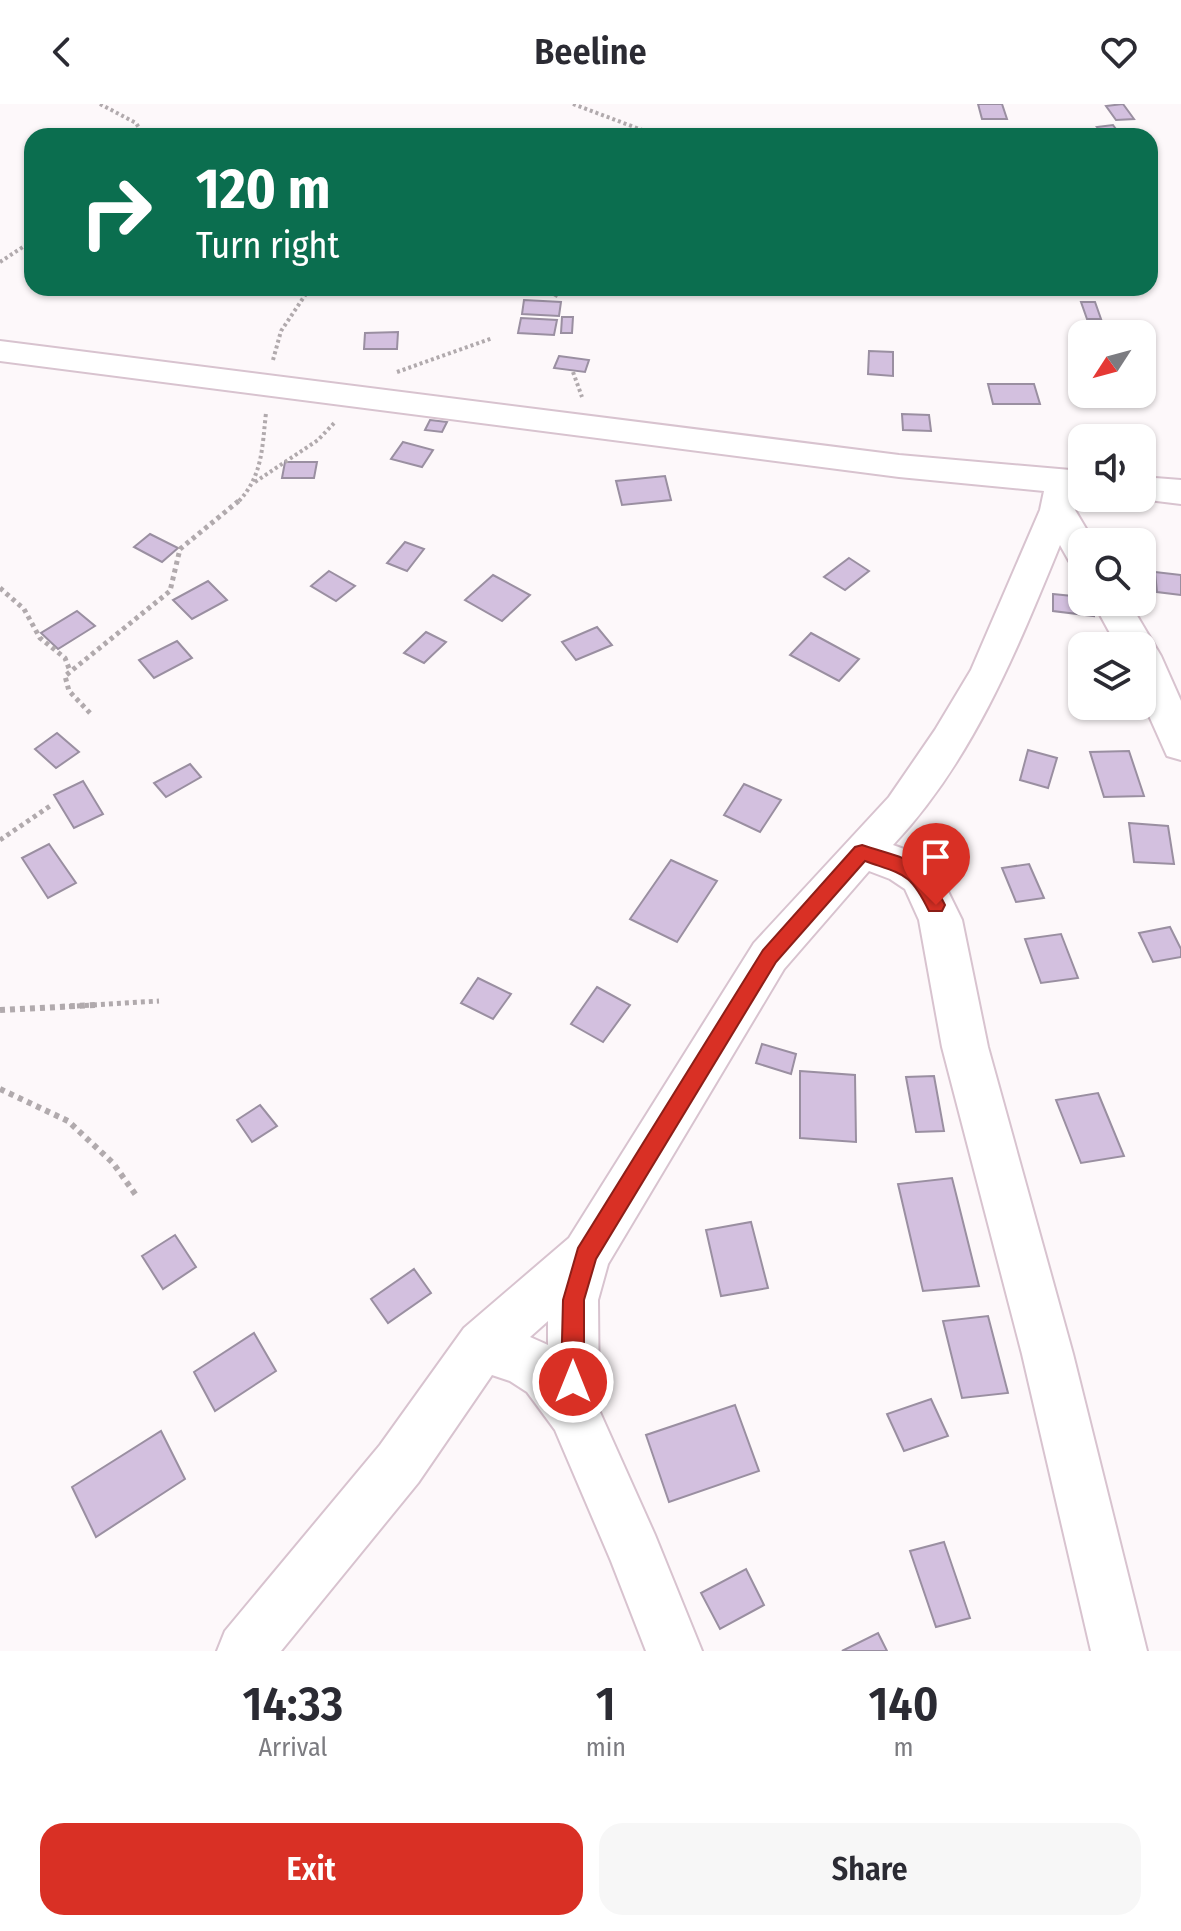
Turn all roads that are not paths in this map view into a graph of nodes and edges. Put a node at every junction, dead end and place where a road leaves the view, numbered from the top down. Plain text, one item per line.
1 (0, 351) edge
2 (1156, 490) edge
3 (1067, 491) edge
4 (1181, 492) edge
5 (1076, 528) edge
6 (1156, 688) edge
7 (1181, 745) edge
8 (862, 852) junction
9 (586, 1255) junction
10 (482, 1346) junction
11 (573, 1412) junction
12 (245, 1651) edge
13 (674, 1651) edge
14 (1119, 1651) edge

1 - 3 street
2 - 4 street
3 - 5 street
3 - 8 street
6 - 7 street
8 - 9 street
8 - 14 street
9 - 10 street
9 - 11 street
10 - 11 street
10 - 12 street
11 - 13 street

